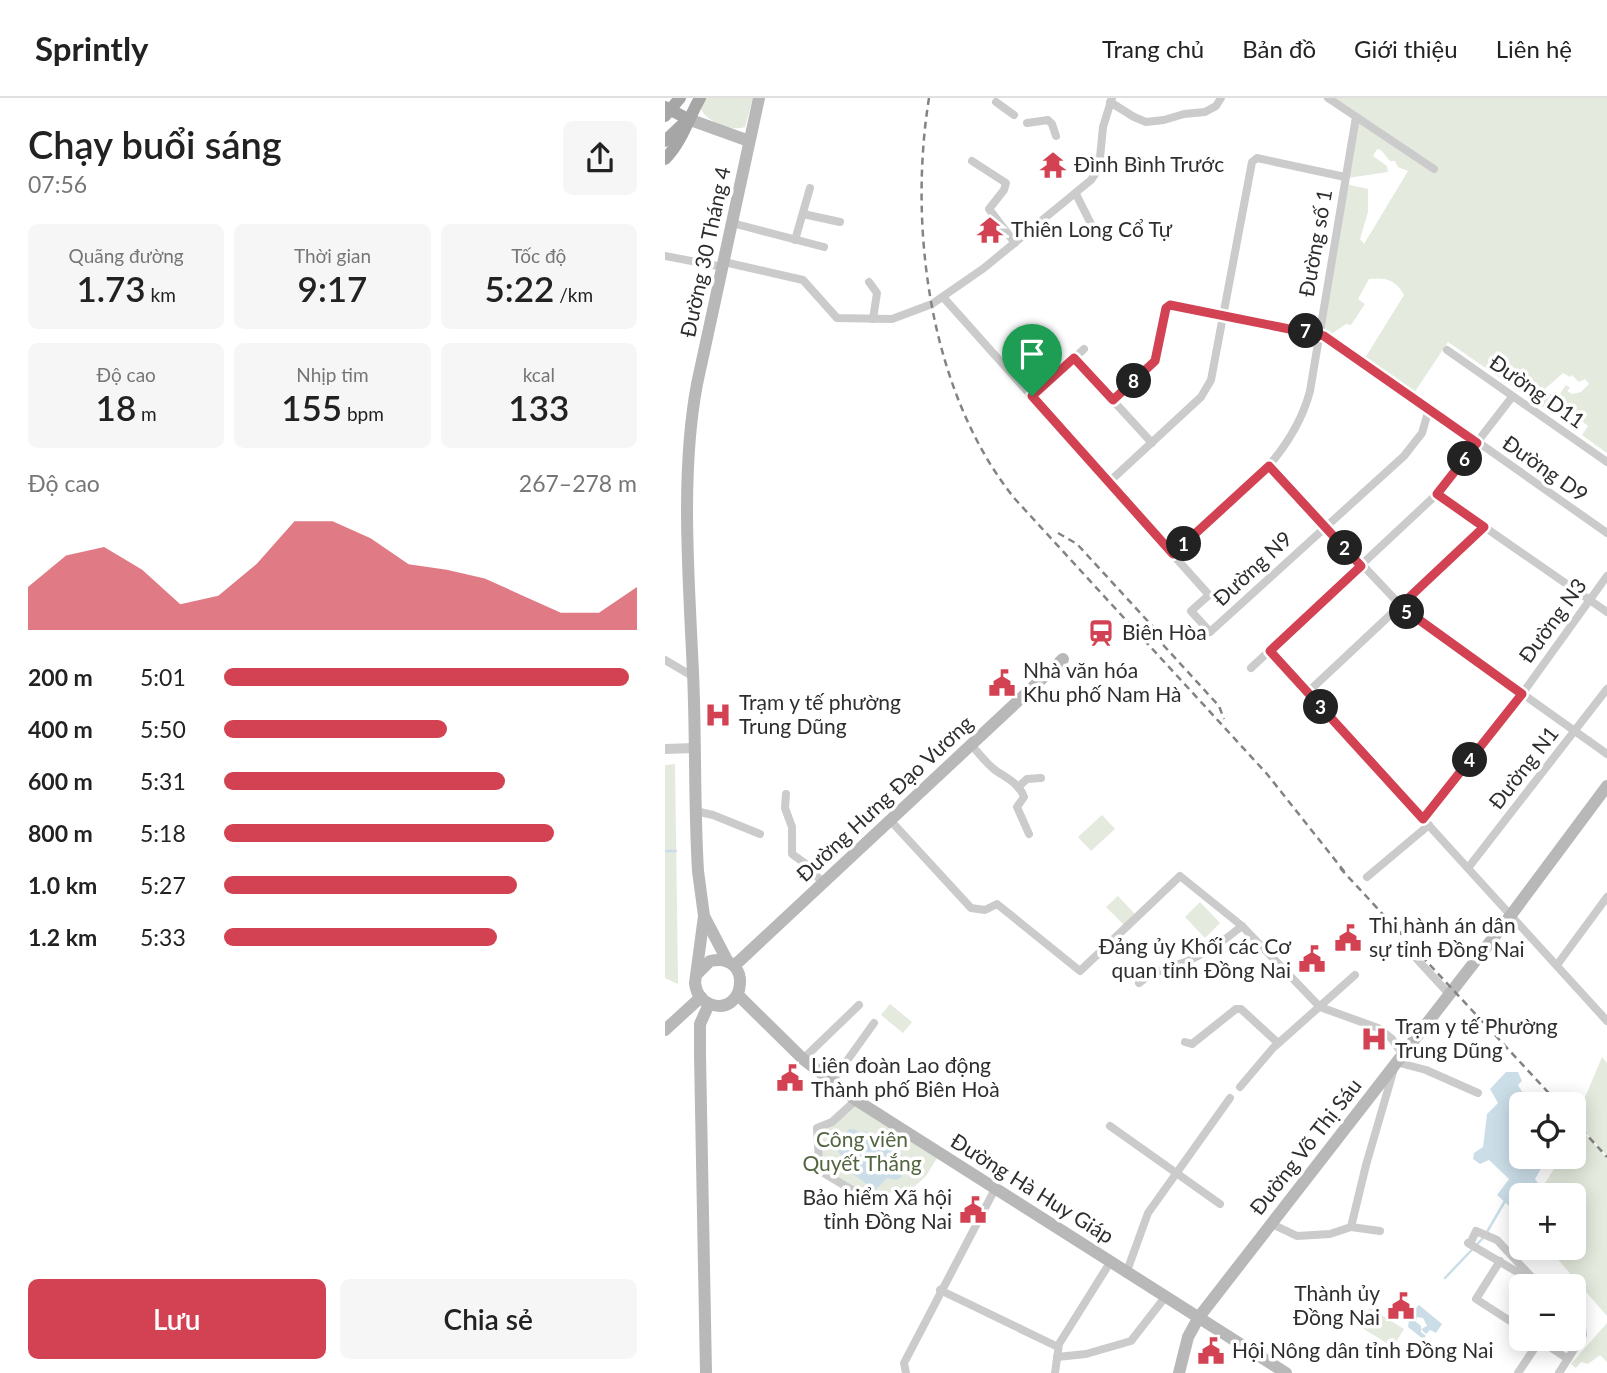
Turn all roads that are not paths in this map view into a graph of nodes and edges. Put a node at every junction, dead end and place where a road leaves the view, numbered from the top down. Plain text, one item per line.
1 (680, 98) edge
2 (700, 98) edge
3 (759, 98) edge
4 (1221, 98) edge
5 (1328, 98) edge
6 (997, 100) edge
7 (1111, 100) edge
8 (667, 111) edge
9 (1014, 115) dead end
10 (1356, 117) junction
11 (688, 119) junction
12 (1027, 123) dead end
13 (1056, 136) dead end
14 (665, 141) edge
15 (750, 141) junction
16 (665, 159) edge
17 (972, 161) dead end
18 (1434, 169) dead end
19 (1345, 177) junction
20 (810, 188) dead end
21 (1076, 194) junction
22 (803, 214) junction
23 (840, 222) dead end
24 (732, 223) junction
25 (1092, 226) dead end
26 (795, 240) junction
27 (1015, 243) junction
28 (824, 247) dead end
29 (665, 256) edge
30 (723, 265) junction
31 (869, 282) dead end
32 (943, 297) junction
33 (1224, 315) junction
34 (873, 319) junction
35 (1318, 334) junction
36 (1084, 349) dead end
37 (1447, 350) dead end
38 (1074, 358) junction
39 (1032, 396) junction
40 (1512, 397) junction
41 (1113, 400) junction
42 (1429, 409) junction
43 (1152, 443) junction
44 (1477, 443) junction
45 (1607, 462) edge
46 (1269, 466) junction
47 (1109, 482) junction
48 (1437, 494) junction
49 (1325, 526) junction
50 (1484, 527) junction
51 (1607, 533) edge
52 (1173, 554) junction
53 (1361, 566) junction
54 (1607, 576) edge
55 (1590, 601) junction
56 (1400, 606) junction
57 (1607, 612) edge
58 (1270, 651) junction
59 (1063, 659) dead end
60 (665, 660) edge
61 (1251, 668) dead end
62 (694, 677) junction
63 (1607, 689) edge
64 (1308, 692) junction
65 (1522, 694) junction
66 (1574, 731) junction
67 (971, 745) junction
68 (694, 748) junction
69 (665, 749) edge
70 (1607, 754) edge
71 (1041, 778) dead end
72 (1607, 786) edge
73 (1018, 787) junction
74 (786, 794) dead end
75 (695, 811) junction
76 (890, 820) junction
77 (1426, 822) junction
78 (760, 834) dead end
79 (1029, 834) dead end
80 (1468, 868) junction
81 (1367, 877) dead end
82 (823, 883) junction
83 (1607, 897) edge
84 (1511, 915) junction
85 (704, 916) junction
86 (1242, 926) junction
87 (1404, 945) dead end
88 (731, 964) junction
89 (1556, 965) junction
90 (698, 973) junction
91 (1355, 975) dead end
92 (1139, 983) dead end
93 (1449, 994) junction
94 (738, 995) junction
95 (705, 1001) junction
96 (859, 1005) dead end
97 (1320, 1007) junction
98 (1607, 1020) edge
99 (874, 1023) dead end
100 (665, 1030) edge
101 (1185, 1042) dead end
102 (1278, 1043) junction
103 (1399, 1058) junction
104 (803, 1059) junction
105 (831, 1083) junction
106 (1240, 1087) dead end
107 (1478, 1093) dead end
108 (1230, 1098) dead end
109 (856, 1100) junction
110 (1110, 1126) dead end
111 (1176, 1172) junction
112 (995, 1189) junction
113 (857, 1193) dead end
114 (1220, 1204) dead end
115 (1271, 1223) junction
116 (1351, 1227) junction
117 (1380, 1231) dead end
118 (1111, 1261) junction
119 (1500, 1261) junction
120 (1126, 1271) junction
121 (1520, 1274) edge
122 (1528, 1274) edge
123 (940, 1290) junction
124 (1165, 1296) junction
125 (1199, 1317) junction
126 (1509, 1320) edge
127 (1058, 1347) junction
128 (1532, 1351) edge
129 (1556, 1351) edge
130 (1573, 1351) edge
131 (1056, 1357) junction
132 (1568, 1359) junction
133 (706, 1373) edge
134 (906, 1373) edge
135 (1055, 1373) edge
136 (1179, 1373) edge
137 (1286, 1373) edge
138 (1518, 1373) edge
139 (1559, 1373) edge

1 - 8 main road
2 - 11 main road
3 - 15 main road, Đường 30 Tháng 4
4 - 7 street
5 - 10 street
6 - 9 street
7 - 21 street
8 - 11 main road
10 - 18 street
10 - 19 street, Đường số 1
11 - 14 main road
11 - 15 main road, Đường 30 Tháng 4
11 - 16 main road
12 - 13 street
15 - 24 main road, Đường 30 Tháng 4
17 - 27 street
19 - 33 street
19 - 35 street, Đường số 1
20 - 22 street
21 - 25 street
21 - 27 street
22 - 23 street
22 - 26 street
24 - 26 street
24 - 30 main road, Đường 30 Tháng 4
26 - 28 street
27 - 32 street
29 - 30 street
30 - 34 street
30 - 62 main road, Đường 30 Tháng 4
31 - 34 street
32 - 34 street
32 - 39 street
33 - 35 street, Đường D9
33 - 41 street, Đường D9
33 - 43 street
35 - 42 street, Đường D9
35 - 46 street, Đường số 1
36 - 38 street
37 - 40 street, Đường D11
38 - 39 street
38 - 41 street
39 - 47 street
40 - 44 street
40 - 45 street, Đường D11
41 - 43 street
42 - 44 street, Đường D9
42 - 49 street, Đường N9
43 - 47 street
44 - 48 street
44 - 51 street, Đường D9
46 - 49 street
46 - 52 street, Đường số 1
47 - 52 street
48 - 50 street
48 - 53 street
49 - 52 street, Đường N9
49 - 53 street
50 - 55 street
50 - 56 street
53 - 56 street
53 - 58 street
54 - 55 street, Đường N3
55 - 57 street
55 - 65 street, Đường N3
56 - 64 street
56 - 65 street
58 - 61 street
58 - 64 street
59 - 67 main road, Đường Hưng Đạo Vương
60 - 62 street
62 - 68 main road, Đường 30 Tháng 4
63 - 66 street, Đường N1
64 - 77 street
65 - 66 street
65 - 77 street, Đường N3
66 - 70 street
66 - 80 street, Đường N1
67 - 73 street
67 - 76 main road, Đường Hưng Đạo Vương
68 - 69 street
68 - 75 main road, Đường 30 Tháng 4
71 - 73 street
72 - 84 main road, Đường Võ Thị Sáu
73 - 79 street
74 - 82 street
75 - 78 street
75 - 85 main road, Đường 30 Tháng 4
76 - 82 main road, Đường Hưng Đạo Vương
76 - 86 street
77 - 80 street
77 - 81 street, Đường N3
80 - 84 street
82 - 88 main road, Đường Hưng Đạo Vương
83 - 89 street
84 - 89 street
84 - 93 main road, Đường Võ Thị Sáu
85 - 88 main road, Đường 30 Tháng 4
85 - 90 main road, Đường 30 Tháng 4
86 - 92 street
86 - 97 street
87 - 93 street
88 - 90 main road
88 - 94 main road
89 - 98 street
90 - 95 main road
91 - 97 street
93 - 103 main road, Đường Võ Thị Sáu
94 - 95 main road
94 - 104 main road, Đường Hà Huy Giáp
95 - 100 main road
95 - 133 main road
96 - 104 street
97 - 102 street
97 - 103 street
99 - 105 street
101 - 102 street
102 - 106 street
103 - 107 street
103 - 115 main road, Đường Võ Thị Sáu
103 - 116 street
104 - 105 main road, Đường Hà Huy Giáp
105 - 109 main road, Đường Hà Huy Giáp
108 - 111 street
109 - 112 main road, Đường Hà Huy Giáp
109 - 113 street
110 - 111 street
111 - 114 street
111 - 120 street
112 - 118 main road, Đường Hà Huy Giáp
112 - 123 street
115 - 116 street
115 - 125 main road, Đường Võ Thị Sáu
116 - 117 street
118 - 120 main road, Đường Hà Huy Giáp
118 - 127 street
119 - 121 street
119 - 122 street
119 - 126 street
120 - 124 main road, Đường Hà Huy Giáp
123 - 127 street
123 - 134 street
124 - 125 main road, Đường Hà Huy Giáp
124 - 131 street
125 - 136 main road, Đường Võ Thị Sáu
125 - 137 main road, Đường Hà Huy Giáp
127 - 131 street
128 - 138 street
129 - 132 street
130 - 132 street
131 - 135 street
132 - 139 street

